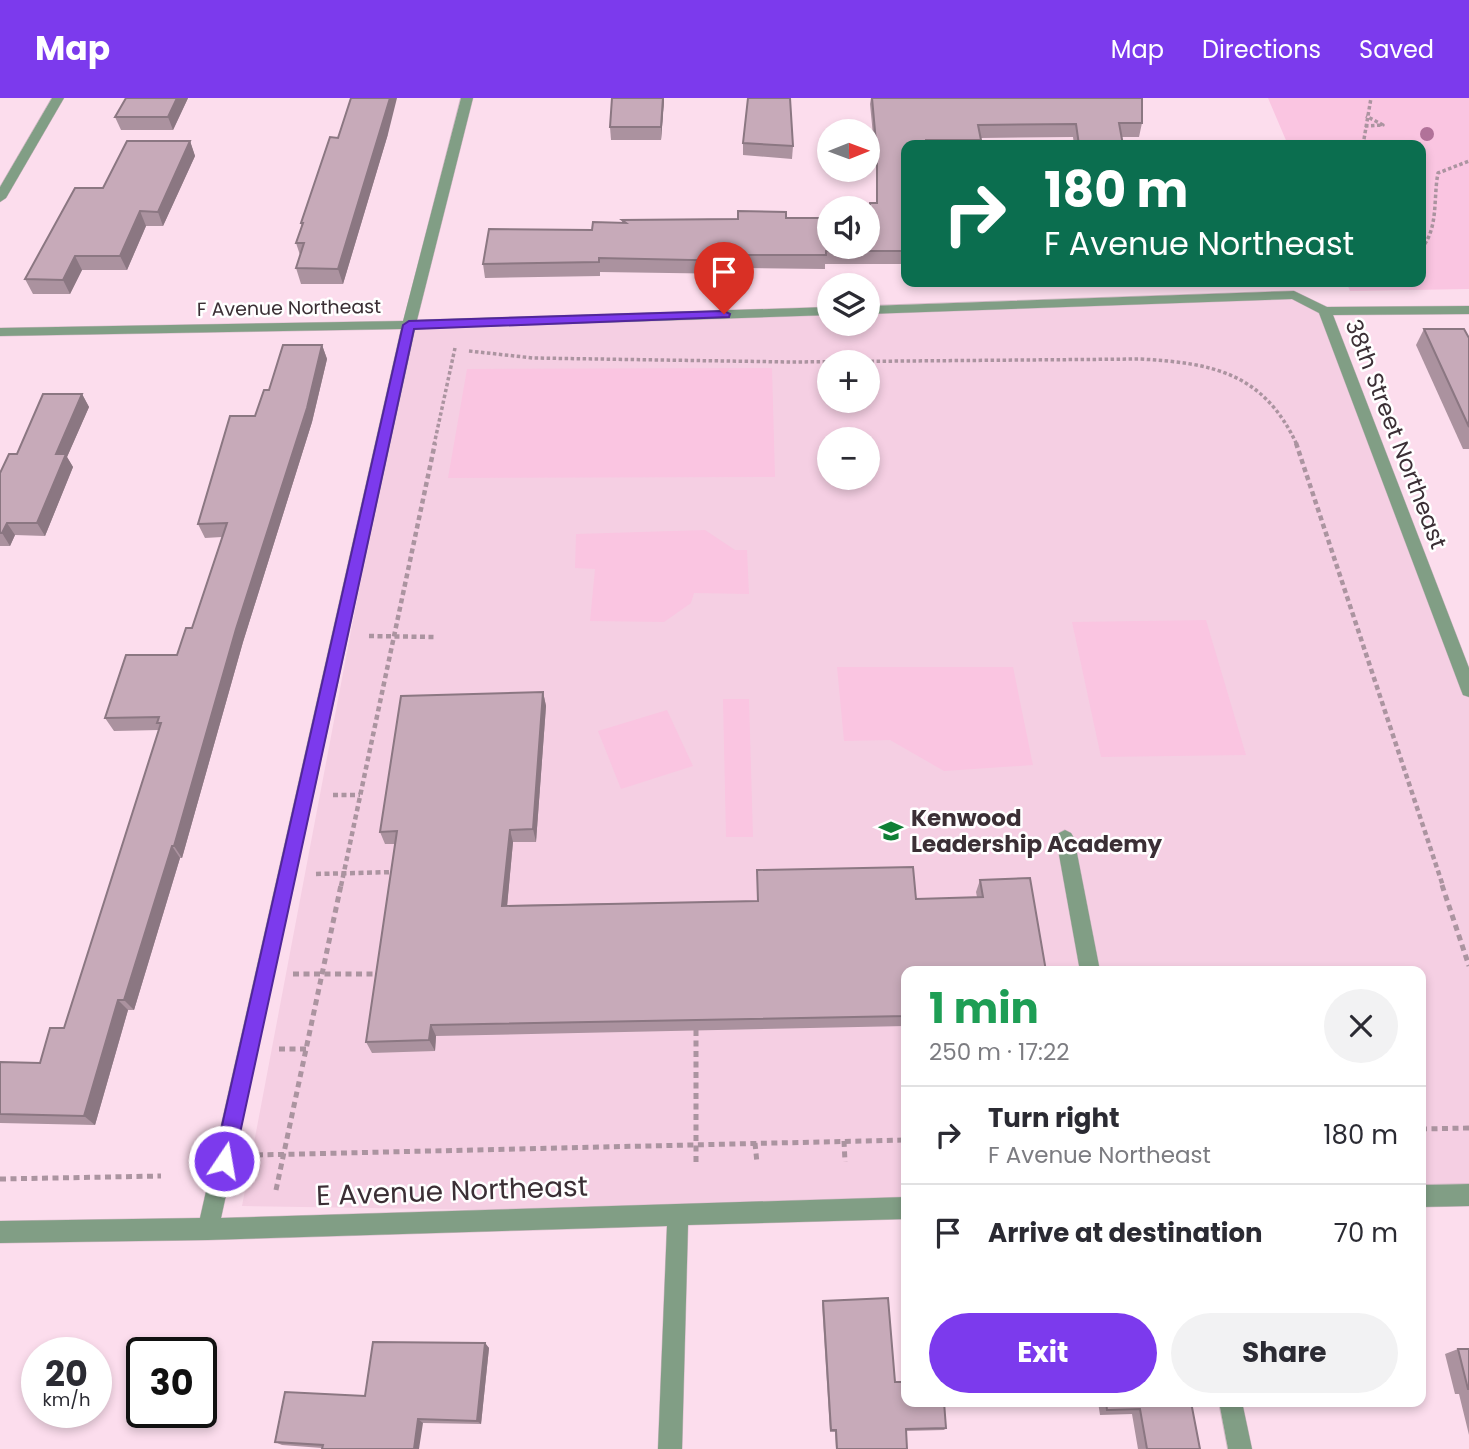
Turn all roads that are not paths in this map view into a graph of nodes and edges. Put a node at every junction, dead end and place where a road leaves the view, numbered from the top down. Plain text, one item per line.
1 (58, 98) edge
2 (467, 98) edge
3 (0, 198) edge
4 (880, 310) edge
5 (1469, 310) edge
6 (817, 311) edge
7 (1325, 311) junction
8 (409, 325) junction
9 (0, 332) edge
10 (1464, 664) edge
11 (1469, 691) edge
12 (1065, 838) dead end
13 (1089, 966) edge
14 (1469, 1195) edge
15 (1426, 1196) edge
16 (901, 1208) edge
17 (678, 1213) junction
18 (208, 1229) junction
19 (0, 1232) edge
20 (1232, 1407) edge
21 (670, 1449) edge
22 (1240, 1449) edge

1 - 3 street
2 - 8 street
4 - 7 street
5 - 7 street
6 - 8 street, F Avenue Northeast
7 - 10 street, 38th Street Northeast
8 - 9 street, F Avenue Northeast
8 - 18 street
10 - 11 street, 38th Street Northeast
12 - 13 street
14 - 15 street
16 - 17 street, E Avenue Northeast
17 - 18 street, E Avenue Northeast
17 - 21 street
18 - 19 street, E Avenue Northeast
20 - 22 street

